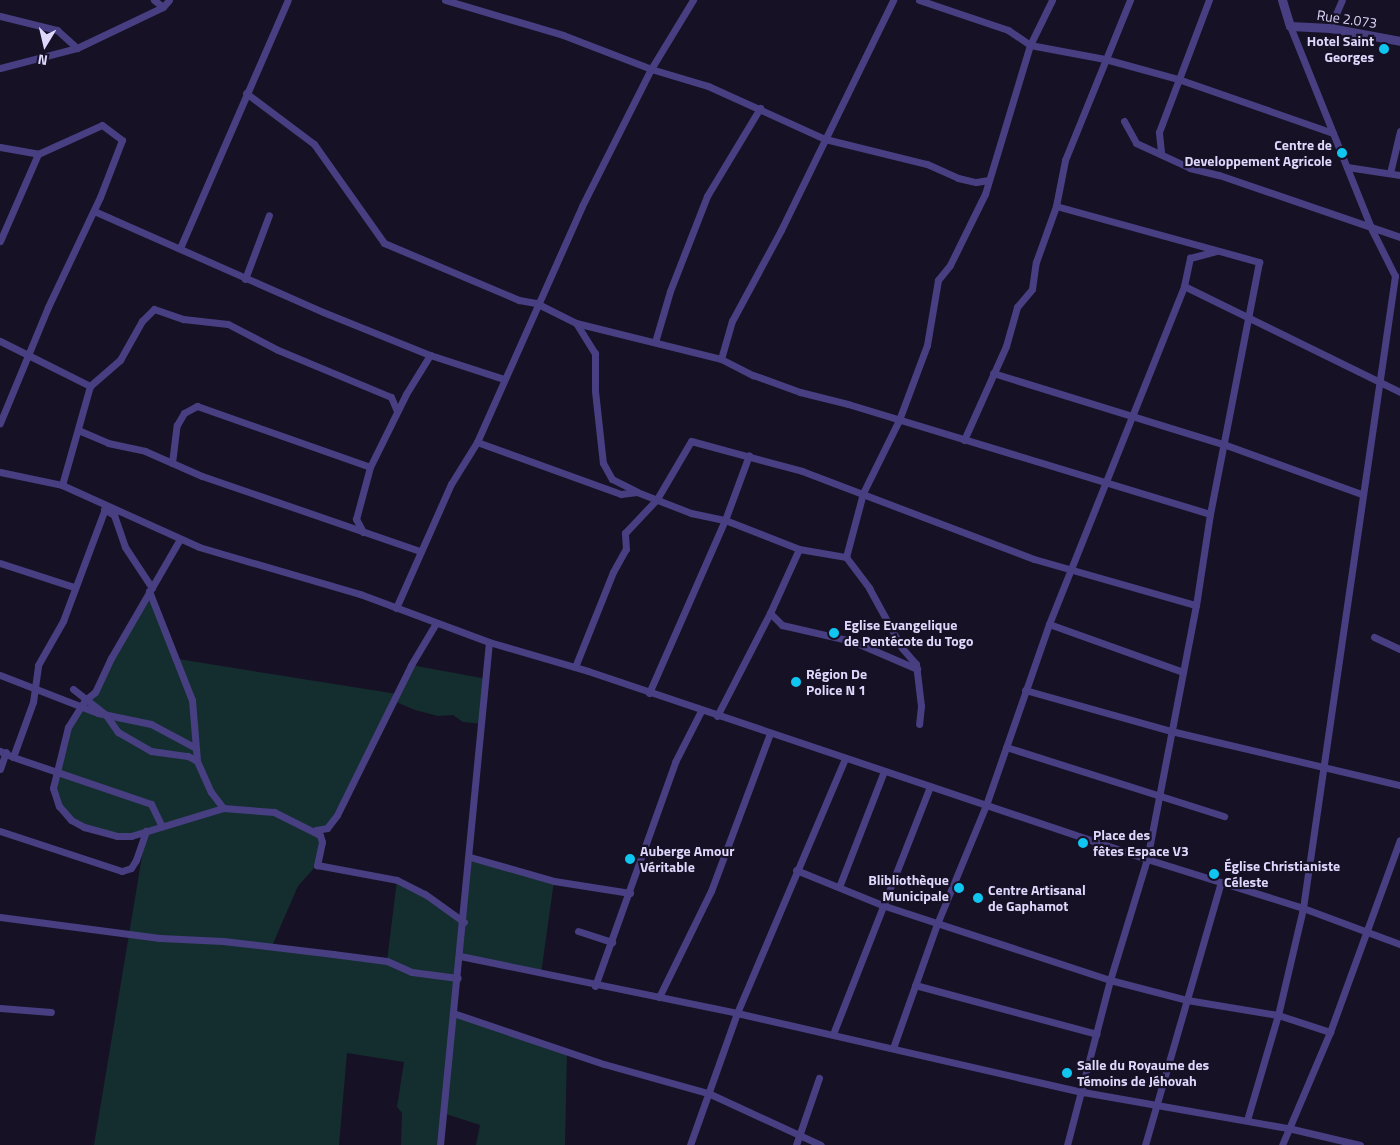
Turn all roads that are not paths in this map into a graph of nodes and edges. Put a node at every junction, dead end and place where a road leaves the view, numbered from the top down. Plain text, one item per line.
1 (154, 0) edge
2 (169, 0) edge
3 (288, 0) edge
4 (445, 0) edge
5 (693, 0) edge
6 (893, 0) edge
7 (919, 0) edge
8 (1052, 0) edge
9 (1130, 0) edge
10 (1209, 0) edge
11 (1282, 0) edge
12 (1342, 0) edge
13 (163, 7) junction
14 (0, 16) edge
15 (1290, 26) junction
16 (1330, 28) junction
17 (1400, 41) edge
18 (1030, 45) junction
19 (77, 48) junction
20 (1105, 59) junction
21 (0, 68) edge
22 (651, 68) junction
23 (1178, 79) junction
24 (246, 94) junction
25 (760, 108) junction
26 (1124, 122) dead end
27 (1400, 131) edge
28 (1333, 133) junction
29 (825, 139) junction
30 (0, 147) edge
31 (1161, 152) junction
32 (38, 154) junction
33 (1347, 167) junction
34 (1390, 173) junction
35 (1400, 175) edge
36 (989, 180) junction
37 (1056, 206) junction
38 (94, 211) junction
39 (269, 215) dead end
40 (1372, 230) junction
41 (1400, 237) edge
42 (0, 241) edge
43 (180, 248) junction
44 (1216, 251) junction
45 (1398, 277) edge
46 (245, 279) junction
47 (1184, 286) junction
48 (536, 303) junction
49 (1249, 320) junction
50 (576, 323) junction
51 (0, 340) edge
52 (655, 342) junction
53 (30, 353) junction
54 (430, 354) junction
55 (721, 359) junction
56 (993, 372) junction
57 (504, 379) junction
58 (1377, 382) junction
59 (90, 386) junction
60 (1400, 392) edge
61 (398, 411) junction
62 (1132, 416) junction
63 (899, 420) junction
64 (0, 423) edge
65 (78, 430) junction
66 (964, 440) junction
67 (477, 442) junction
68 (1226, 445) junction
69 (749, 455) junction
70 (172, 463) junction
71 (370, 467) junction
72 (0, 472) edge
73 (1107, 482) junction
74 (62, 486) junction
75 (637, 492) junction
76 (863, 493) junction
77 (1361, 494) junction
78 (657, 499) junction
79 (105, 508) junction
80 (1210, 514) junction
81 (725, 520) junction
82 (363, 532) junction
83 (180, 539) junction
84 (799, 549) junction
85 (420, 551) junction
86 (846, 557) junction
87 (0, 563) edge
88 (1073, 568) junction
89 (74, 587) junction
90 (150, 589) junction
91 (1196, 605) junction
92 (396, 608) junction
93 (770, 613) junction
94 (436, 623) junction
95 (1049, 624) junction
96 (1374, 637) dead end
97 (490, 642) junction
98 (1400, 649) edge
99 (575, 667) junction
100 (917, 669) junction
101 (1183, 672) junction
102 (0, 675) edge
103 (34, 689) junction
104 (73, 689) dead end
105 (1024, 690) junction
106 (649, 693) junction
107 (88, 698) junction
108 (81, 706) junction
109 (701, 711) junction
110 (106, 714) junction
111 (716, 716) junction
112 (919, 724) dead end
113 (1171, 731) junction
114 (770, 733) junction
115 (194, 747) junction
116 (1006, 747) junction
117 (3, 752) edge
118 (12, 757) junction
119 (845, 758) junction
120 (197, 761) junction
121 (1323, 767) junction
122 (0, 769) edge
123 (884, 771) junction
124 (59, 773) junction
125 (1400, 785) edge
126 (930, 786) junction
127 (1159, 798) junction
128 (986, 805) junction
129 (222, 808) junction
130 (1224, 816) dead end
131 (162, 827) junction
132 (316, 830) junction
133 (0, 831) edge
134 (146, 831) junction
135 (1400, 840) edge
136 (470, 857) junction
137 (1147, 859) junction
138 (796, 870) junction
139 (1221, 882) junction
140 (839, 887) junction
141 (630, 894) junction
142 (882, 904) junction
143 (1303, 908) junction
144 (0, 916) edge
145 (464, 922) junction
146 (937, 924) junction
147 (578, 931) dead end
148 (1366, 932) junction
149 (612, 942) junction
150 (1400, 944) edge
151 (460, 956) junction
152 (458, 978) junction
153 (1110, 980) junction
154 (915, 985) junction
155 (595, 986) junction
156 (659, 997) junction
157 (1187, 1000) junction
158 (0, 1008) edge
159 (51, 1012) dead end
160 (453, 1013) junction
161 (737, 1013) junction
162 (1278, 1015) junction
163 (1330, 1032) junction
164 (833, 1034) junction
165 (1096, 1034) junction
166 (893, 1048) junction
167 (819, 1078) dead end
168 (1083, 1092) junction
169 (708, 1094) junction
170 (1157, 1104) junction
171 (1247, 1120) junction
172 (1288, 1128) junction
173 (799, 1137) junction
174 (440, 1145) edge
175 (690, 1145) edge
176 (796, 1145) edge
177 (821, 1145) edge
178 (1067, 1145) edge
179 (1145, 1145) edge
180 (1282, 1145) edge
181 (1360, 1145) edge

1 - 13 street
2 - 13 street
3 - 24 street
4 - 22 street
5 - 22 street
6 - 29 street
7 - 18 street
8 - 18 street
9 - 20 street
10 - 23 street
11 - 15 street
12 - 16 street
13 - 19 street
14 - 19 street
15 - 16 street, Rue 2.073
15 - 28 street
16 - 17 street, Rue 2.073
18 - 20 street
18 - 36 street
19 - 21 street
20 - 23 street
20 - 37 street
22 - 25 street
22 - 48 street
23 - 28 street
23 - 31 street
24 - 43 street
24 - 48 street
25 - 29 street
25 - 52 street
26 - 31 street
27 - 34 street
28 - 33 street
29 - 36 street
29 - 55 street
30 - 32 street
31 - 40 street
32 - 38 street
32 - 42 street
33 - 34 street
33 - 40 street
34 - 35 street
36 - 63 street
37 - 44 street
37 - 56 street
38 - 43 street
38 - 53 street
39 - 46 street
40 - 41 street
40 - 45 street
43 - 46 street
44 - 47 street
44 - 49 street
45 - 58 street
46 - 54 street
47 - 49 street
47 - 62 street
48 - 50 street
48 - 57 street
49 - 58 street
49 - 68 street
50 - 52 street
50 - 75 street
51 - 53 street
52 - 55 street
53 - 59 street
53 - 64 street
54 - 57 street
54 - 61 street
55 - 63 street
56 - 62 street
56 - 66 street
57 - 67 street
58 - 60 street
58 - 77 street
59 - 61 street
59 - 65 street
61 - 71 street
62 - 68 street
62 - 73 street
63 - 66 street
63 - 76 street
65 - 70 street
65 - 74 street
66 - 73 street
67 - 75 street
67 - 85 street
68 - 77 street
68 - 80 street
69 - 76 street
69 - 78 street
69 - 81 street
70 - 71 street
70 - 82 street
71 - 82 street
72 - 74 street
73 - 80 street
73 - 88 street
74 - 79 street
75 - 78 street
76 - 86 street
76 - 88 street
77 - 121 street
78 - 81 street
78 - 99 street
79 - 83 street
79 - 89 street
79 - 90 street
80 - 91 street
81 - 84 street
81 - 106 street
82 - 85 street
83 - 90 street
83 - 92 street
84 - 86 street
84 - 93 street
85 - 92 street
86 - 100 street
87 - 89 street
88 - 91 street
88 - 95 street
89 - 103 street
90 - 107 street
90 - 115 street
91 - 101 street
92 - 94 street
93 - 100 street
93 - 111 street
94 - 97 street
94 - 132 street
95 - 101 street
95 - 105 street
96 - 98 street
97 - 99 street
97 - 136 street
99 - 106 street
100 - 112 street
101 - 113 street
102 - 103 street
103 - 108 street
103 - 118 street
104 - 107 street
105 - 113 street
105 - 116 street
106 - 109 street
107 - 108 street
107 - 110 street
108 - 110 street
108 - 124 street
109 - 111 street
109 - 141 street
110 - 115 street
110 - 120 street
111 - 114 street
113 - 121 street
113 - 127 street
114 - 119 street
114 - 156 street
115 - 120 street
116 - 127 street
116 - 128 street
117 - 118 street
117 - 122 street
118 - 124 street
119 - 123 street
119 - 138 street
120 - 129 street
121 - 125 street
121 - 143 street
123 - 126 street
123 - 140 street
124 - 131 street
124 - 134 street
126 - 128 street
126 - 142 street
127 - 130 street
127 - 137 street
128 - 137 street
128 - 146 street
129 - 131 street
129 - 132 street
131 - 134 street
132 - 145 street
133 - 134 street
135 - 148 street
136 - 141 street
136 - 145 street
137 - 139 street
137 - 153 street
138 - 140 street
138 - 161 street
139 - 143 street
139 - 157 street
140 - 142 street
141 - 149 street
142 - 146 street
142 - 164 street
143 - 148 street
143 - 162 street
144 - 152 street
145 - 151 street
146 - 153 street
146 - 154 street
147 - 149 street
148 - 150 street
148 - 163 street
149 - 155 street
151 - 152 street
151 - 155 street
152 - 160 street
153 - 157 street
153 - 165 street
154 - 165 street
154 - 166 street
155 - 156 street
156 - 161 street
157 - 162 street
157 - 170 street
158 - 159 street
160 - 169 street
160 - 174 street
161 - 164 street
161 - 169 street
162 - 163 street
162 - 171 street
163 - 172 street
164 - 166 street
165 - 168 street
166 - 168 street
167 - 173 street
168 - 170 street
168 - 178 street
169 - 173 street
169 - 175 street
170 - 171 street
170 - 179 street
171 - 172 street
172 - 180 street
172 - 181 street
173 - 176 street
173 - 177 street

